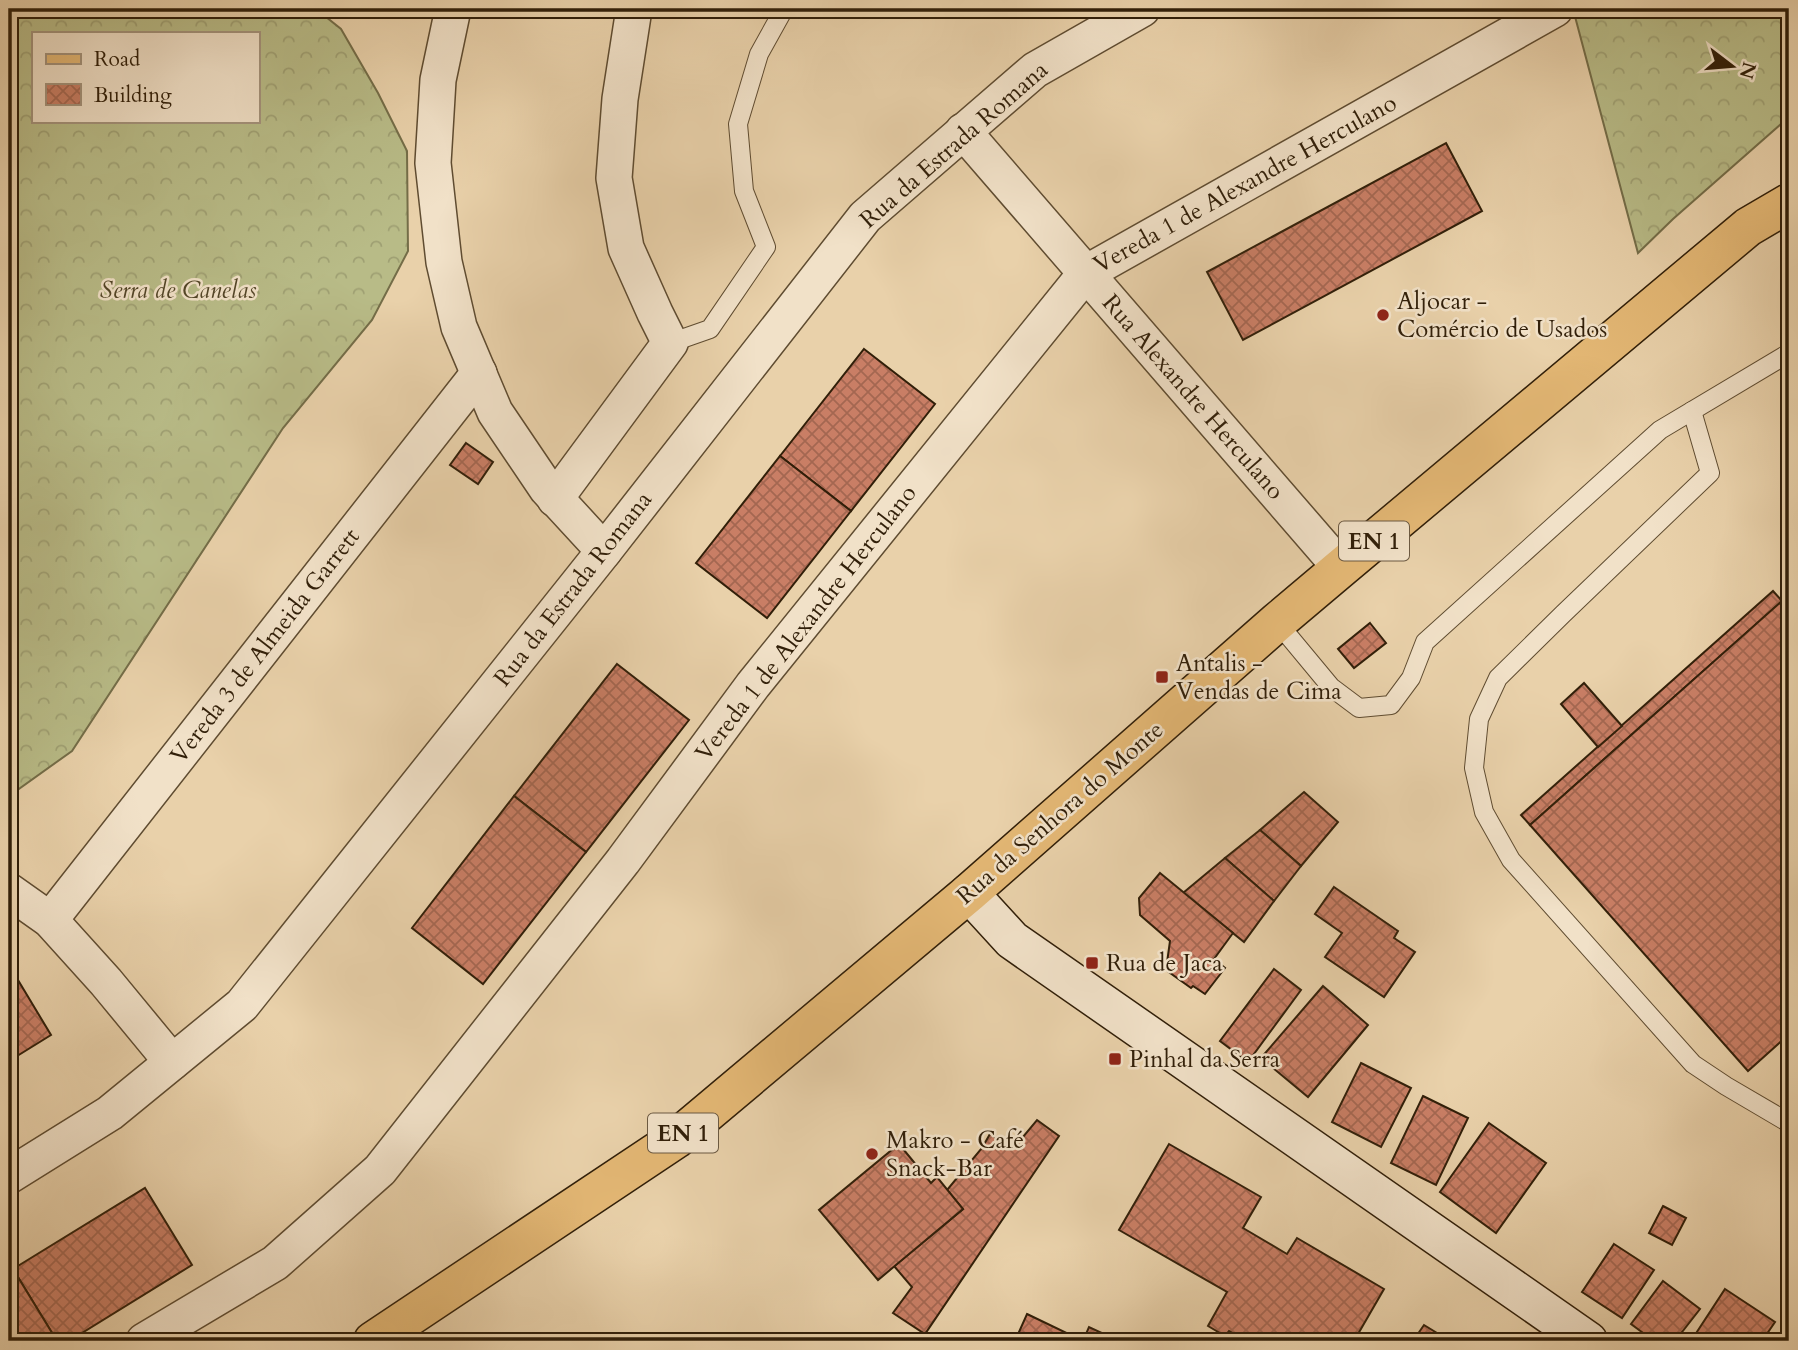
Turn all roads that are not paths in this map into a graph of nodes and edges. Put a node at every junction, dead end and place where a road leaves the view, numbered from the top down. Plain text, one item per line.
1 (453, 9) edge
2 (634, 9) edge
3 (784, 9) edge
4 (1142, 9) edge
5 (1555, 9) edge
6 (963, 131) junction
7 (1789, 203) edge
8 (1086, 273) junction
9 (670, 343) junction
10 (1789, 353) edge
11 (479, 373) junction
12 (1692, 411) junction
13 (555, 499) junction
14 (604, 551) junction
15 (1341, 568) junction
16 (1278, 622) junction
17 (9, 891) edge
18 (969, 893) junction
19 (50, 920) junction
20 (172, 1062) junction
21 (1789, 1123) edge
22 (9, 1176) edge
23 (377, 1340) edge
24 (144, 1341) edge
25 (1588, 1341) edge

1 - 11 street
2 - 9 street
3 - 9 lane
4 - 6 street, Rua da Estrada Romana
5 - 8 street, Vereda 1 de Alexandre Herculano
6 - 8 street, Rua Alexandre Herculano
6 - 14 street, Rua da Estrada Romana
7 - 15 main road, Rua da Senhora do Monte / EN 1
8 - 15 street, Rua Alexandre Herculano
8 - 24 street, Vereda 1 de Alexandre Herculano
9 - 13 street
10 - 12 lane
11 - 13 street
11 - 19 street, Vereda 3 de Almeida Garrett
12 - 16 lane
12 - 21 lane
13 - 14 street
14 - 20 street, Rua da Estrada Romana
15 - 16 main road, Rua da Senhora do Monte / EN 1
16 - 18 main road, Rua da Senhora do Monte / EN 1
17 - 19 street
18 - 23 main road, Rua da Senhora do Monte / EN 1
18 - 25 street
19 - 20 street
20 - 22 street, Rua da Estrada Romana

